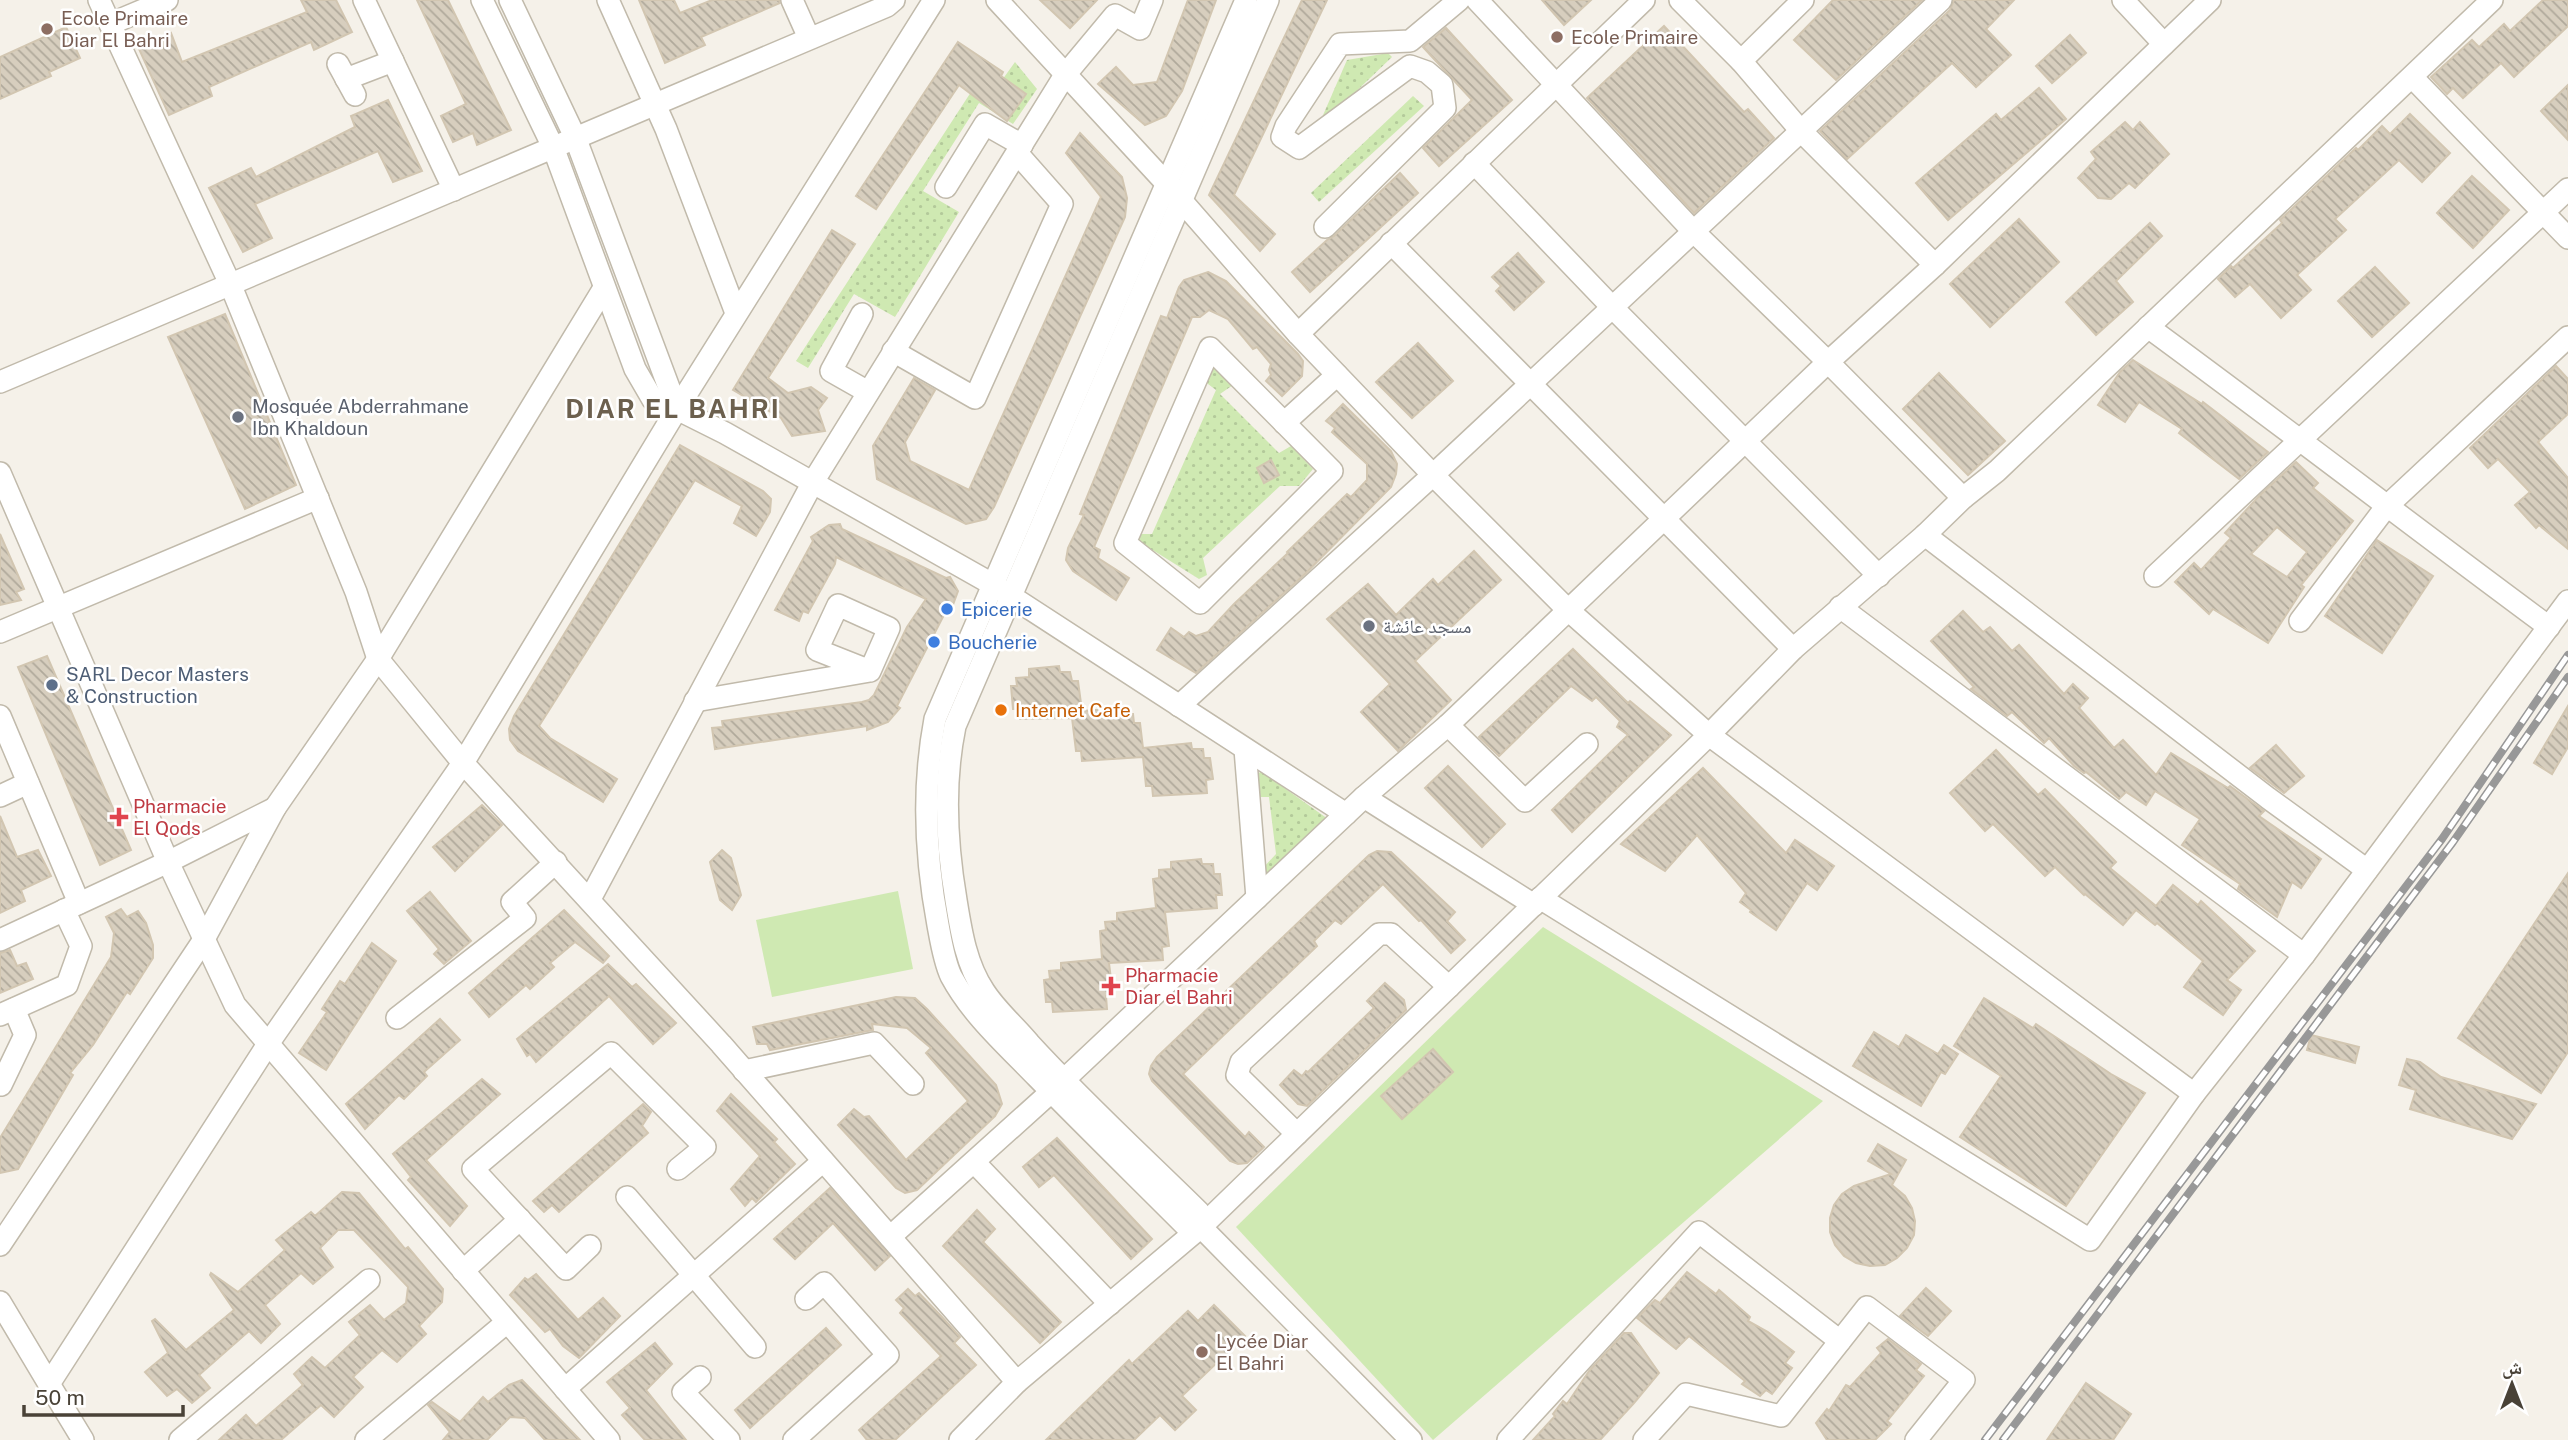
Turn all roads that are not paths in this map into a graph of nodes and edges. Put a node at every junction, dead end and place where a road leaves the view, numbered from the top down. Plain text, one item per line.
1 (99, 0) edge
2 (167, 0) edge
3 (364, 0) edge
4 (482, 0) edge
5 (510, 0) edge
6 (608, 0) edge
7 (792, 0) edge
8 (894, 0) edge
9 (934, 0) edge
10 (997, 0) edge
11 (1152, 0) edge
12 (1246, 0) edge
13 (1268, 0) edge
14 (1459, 0) edge
15 (1477, 0) edge
16 (1644, 0) edge
17 (1680, 0) edge
18 (1803, 0) edge
19 (1941, 0) edge
20 (2123, 0) edge
21 (2210, 0) edge
22 (2492, 0) edge
23 (110, 24) junction
24 (809, 38) junction
25 (1410, 41) junction
26 (2164, 44) junction
27 (393, 61) junction
28 (1741, 61) junction
29 (1410, 66) junction
30 (1065, 75) junction
31 (2412, 77) junction
32 (346, 79) dead end
33 (1556, 84) junction
34 (654, 102) junction
35 (1801, 131) junction
36 (575, 137) junction
37 (553, 147) junction
38 (1019, 149) junction
39 (1474, 163) junction
40 (1166, 183) junction
41 (946, 187) dead end
42 (2568, 189) edge
43 (454, 190) junction
44 (1182, 202) junction
45 (2544, 212) junction
46 (1325, 227) dead end
47 (1693, 231) junction
48 (2568, 238) edge
49 (1391, 243) junction
50 (1935, 265) junction
51 (231, 286) junction
52 (604, 288) junction
53 (1612, 307) junction
54 (737, 313) junction
55 (862, 314) dead end
56 (2148, 327) junction
57 (1298, 334) junction
58 (2568, 337) edge
59 (893, 351) junction
60 (1828, 362) junction
61 (1338, 375) junction
62 (0, 382) edge
63 (1530, 384) junction
64 (868, 392) junction
65 (677, 409) junction
66 (1284, 423) junction
67 (2301, 439) junction
68 (1746, 443) junction
69 (0, 473) edge
70 (1433, 475) junction
71 (813, 482) junction
72 (318, 498) junction
73 (1963, 498) junction
74 (2386, 507) junction
75 (1664, 519) junction
76 (1925, 535) junction
77 (1879, 576) junction
78 (2155, 576) dead end
79 (992, 584) junction
80 (1012, 597) junction
81 (2568, 601) edge
82 (58, 606) junction
83 (1840, 607) junction
84 (1567, 609) junction
85 (2300, 621) dead end
86 (2549, 627) junction
87 (0, 632) edge
88 (1793, 649) junction
89 (378, 659) junction
90 (870, 671) dead end
91 (695, 701) junction
92 (1179, 706) junction
93 (0, 716) edge
94 (1448, 725) junction
95 (1709, 735) junction
96 (1587, 744) dead end
97 (1245, 749) junction
98 (463, 763) junction
99 (28, 783) junction
100 (0, 796) edge
101 (1364, 797) junction
102 (275, 808) junction
103 (1346, 814) junction
104 (168, 862) junction
105 (555, 862) junction
106 (2367, 870) junction
107 (1257, 898) junction
108 (590, 899) junction
109 (1537, 901) junction
110 (71, 907) junction
111 (0, 940) edge
112 (203, 941) junction
113 (2304, 956) junction
114 (1449, 987) junction
115 (7, 1012) edge
116 (397, 1018) dead end
117 (268, 1044) junction
118 (744, 1071) junction
119 (0, 1082) edge
120 (914, 1084) dead end
121 (1057, 1086) junction
122 (2194, 1094) junction
123 (1297, 1134) junction
124 (822, 1161) junction
125 (974, 1162) junction
126 (678, 1169) dead end
127 (627, 1197) dead end
128 (520, 1219) junction
129 (1201, 1227) junction
130 (890, 1237) junction
131 (0, 1245) edge
132 (590, 1246) dead end
133 (463, 1271) junction
134 (694, 1275) junction
135 (369, 1280) dead end
136 (806, 1299) dead end
137 (0, 1302) edge
138 (1110, 1304) junction
139 (507, 1322) junction
140 (1840, 1341) junction
141 (755, 1347) dead end
142 (700, 1377) dead end
143 (1017, 1382) junction
144 (49, 1384) junction
145 (565, 1389) junction
146 (723, 1438) edge
147 (83, 1440) edge
148 (180, 1440) edge
149 (366, 1440) edge
150 (609, 1440) edge
151 (794, 1440) edge
152 (960, 1440) edge
153 (1411, 1440) edge
154 (1508, 1440) edge
155 (1644, 1440) edge
156 (1916, 1440) edge

1 - 23 street
2 - 23 street
3 - 27 street
4 - 37 street
5 - 36 street
6 - 34 street
7 - 24 street
8 - 24 street
9 - 54 street
10 - 30 street
11 - 30 street
12 - 40 street
13 - 44 street
14 - 25 street
15 - 33 street
16 - 33 street
17 - 28 street
18 - 28 street
19 - 35 street
20 - 26 street
21 - 26 street
22 - 31 street
23 - 51 street
24 - 34 street
25 - 29 street
25 - 29 street
26 - 50 street
27 - 32 street
27 - 43 street
28 - 35 street
29 - 46 street
30 - 38 street
30 - 40 street
31 - 45 street
31 - 56 street
33 - 39 street
33 - 47 street
34 - 36 street
34 - 54 street
35 - 47 street
35 - 50 street
36 - 37 street
36 - 65 street
37 - 43 street
37 - 52 street
38 - 41 street
38 - 59 street
38 - 59 street
39 - 49 street
39 - 53 street
40 - 44 street
40 - 79 street
42 - 45 street
43 - 51 street
44 - 57 street
44 - 80 street
45 - 48 street
45 - 67 street
47 - 53 street
47 - 60 street
49 - 57 street
49 - 63 street
50 - 60 street
51 - 62 street
51 - 72 street
52 - 65 street
52 - 89 street
53 - 63 street
53 - 68 street
54 - 65 street
55 - 64 street
56 - 67 street
56 - 73 street
57 - 61 street
58 - 74 street
59 - 64 street
60 - 68 street
60 - 73 street
61 - 66 street
61 - 70 street
63 - 70 street
63 - 75 street
64 - 71 street
65 - 71 street
65 - 98 street
66 - 66 street
67 - 74 street
67 - 78 street
68 - 75 street
68 - 77 street
69 - 82 street
70 - 84 street
70 - 92 street
71 - 79 street
71 - 91 street
72 - 82 street
72 - 89 street
73 - 76 street
74 - 85 street
74 - 86 street
75 - 84 street
75 - 88 street
76 - 77 street
76 - 106 street
77 - 83 street
79 - 80 street
79 - 121 street
80 - 92 street
80 - 121 street
81 - 86 street
82 - 87 street
82 - 104 street
83 - 88 street
83 - 113 street
84 - 94 street
84 - 95 street
86 - 106 street
88 - 95 street
89 - 98 street
89 - 102 street
90 - 91 street
91 - 108 street
92 - 97 street
93 - 99 street
94 - 96 street
94 - 101 street
95 - 109 street
95 - 122 street
97 - 103 street
97 - 107 street
98 - 105 street
98 - 117 street
99 - 100 street
99 - 110 street
101 - 103 street
101 - 109 street
102 - 104 street
102 - 112 street
103 - 107 street
104 - 110 street
104 - 112 street
105 - 108 street
105 - 116 street
106 - 113 street
107 - 121 street
108 - 118 street
109 - 114 street
109 - 122 street
110 - 111 street
110 - 115 street
112 - 117 street
112 - 131 street
113 - 122 street
114 - 123 street
114 - 123 street
115 - 119 street
117 - 133 street
117 - 144 street
118 - 120 street
118 - 124 street
121 - 125 street
121 - 129 street
123 - 129 street
124 - 130 street
124 - 134 street
125 - 130 street
125 - 138 street
126 - 128 street
127 - 134 street
128 - 132 street
128 - 133 street
129 - 138 street
129 - 153 street
130 - 143 street
133 - 139 street
134 - 141 street
134 - 145 street
135 - 148 street
136 - 151 street
137 - 144 street
138 - 143 street
139 - 145 street
139 - 149 street
140 - 154 street
140 - 155 street
140 - 156 street
142 - 146 street
143 - 152 street
144 - 147 street
145 - 150 street

